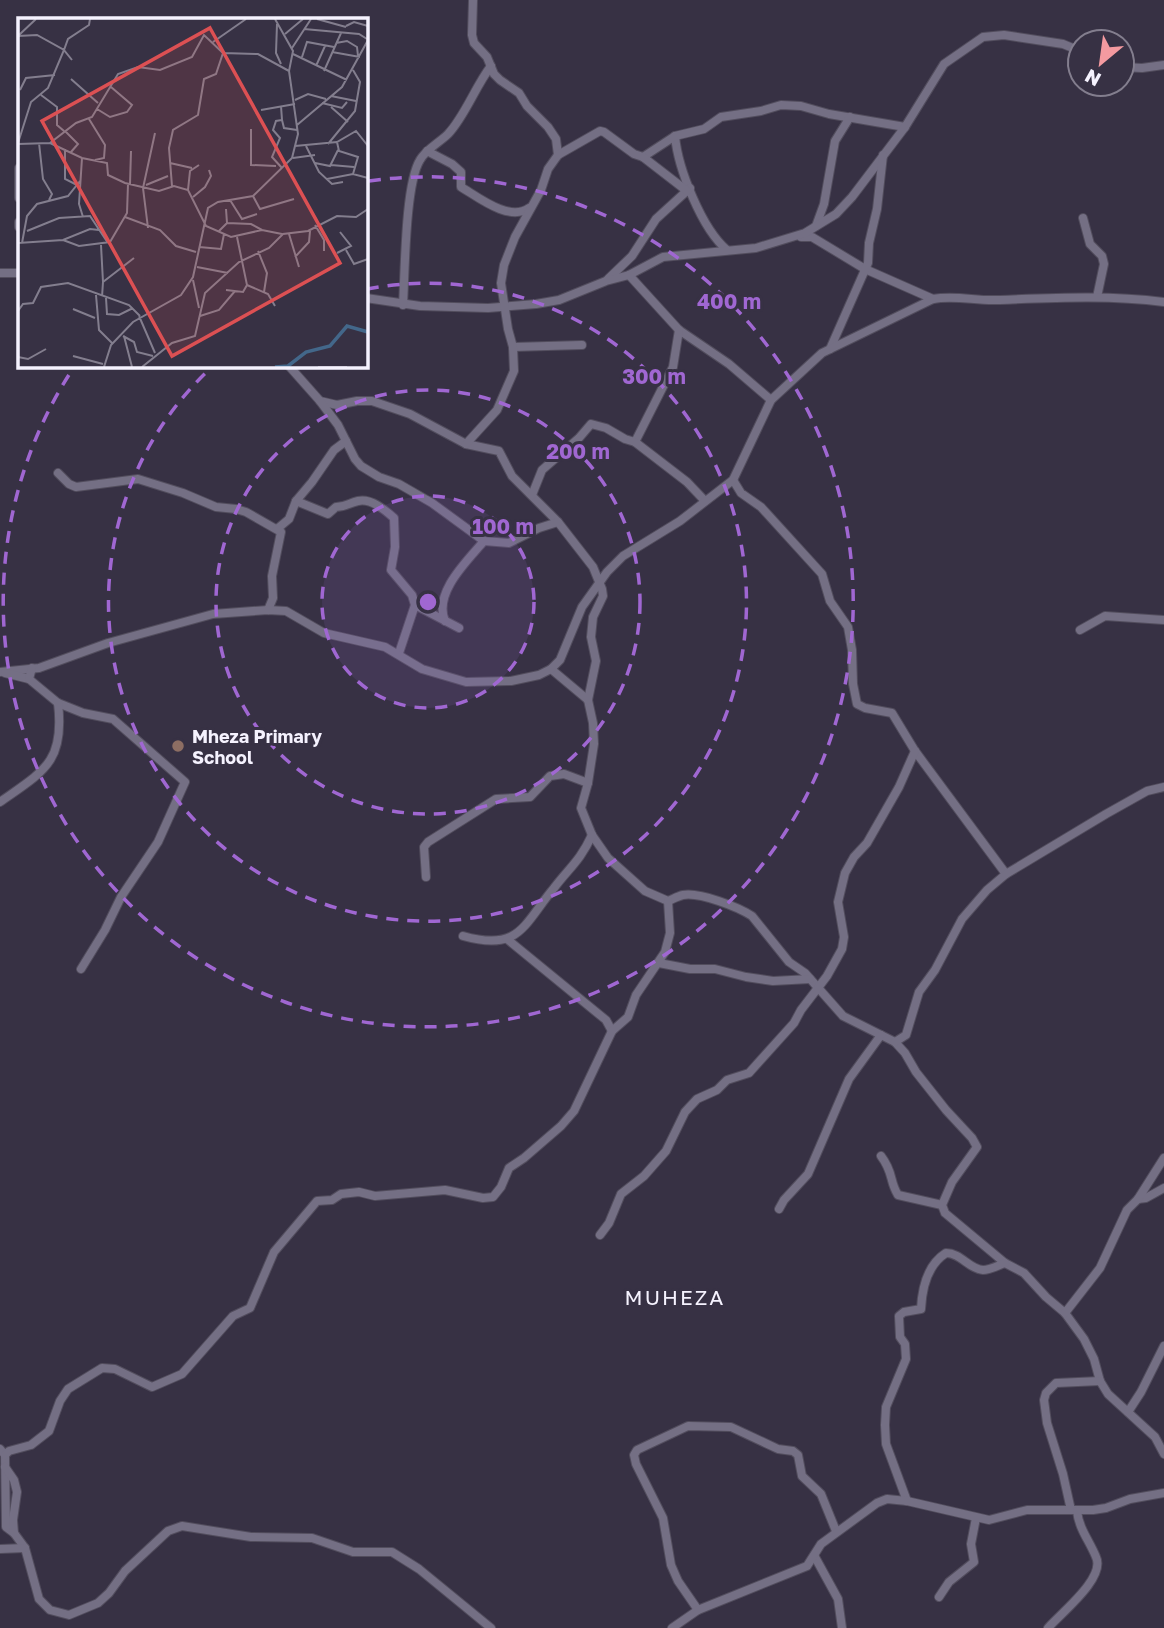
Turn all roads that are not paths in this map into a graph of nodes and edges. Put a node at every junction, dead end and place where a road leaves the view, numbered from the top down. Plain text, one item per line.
1 (473, 0) edge
2 (1066, 45) edge
3 (1164, 65) edge
4 (491, 66) junction
5 (1136, 68) edge
6 (850, 117) junction
7 (905, 127) junction
8 (675, 136) junction
9 (427, 151) junction
10 (884, 154) junction
11 (558, 155) junction
12 (643, 157) junction
13 (688, 189) junction
14 (531, 206) junction
15 (1083, 218) dead end
16 (816, 227) junction
17 (795, 237) junction
18 (821, 242) junction
19 (727, 250) junction
20 (865, 269) junction
21 (0, 273) edge
22 (18, 273) edge
23 (628, 275) junction
24 (606, 281) junction
25 (1097, 297) junction
26 (368, 298) edge
27 (933, 299) junction
28 (1164, 302) edge
29 (403, 304) junction
30 (504, 306) junction
31 (679, 330) junction
32 (582, 345) dead end
33 (513, 347) junction
34 (831, 349) junction
35 (291, 368) edge
36 (771, 400) junction
37 (320, 401) junction
38 (337, 405) junction
39 (328, 412) junction
40 (346, 441) junction
41 (635, 442) junction
42 (466, 444) junction
43 (58, 474) dead end
44 (733, 480) junction
45 (532, 495) junction
46 (296, 500) junction
47 (705, 500) junction
48 (558, 522) junction
49 (277, 529) junction
50 (484, 541) junction
51 (600, 583) junction
52 (415, 605) junction
53 (268, 610) junction
54 (1164, 620) edge
55 (445, 621) junction
56 (459, 628) dead end
57 (1080, 630) dead end
58 (398, 653) junction
59 (32, 668) junction
60 (551, 669) junction
61 (0, 672) edge
62 (29, 680) junction
63 (588, 700) junction
64 (58, 703) junction
65 (915, 751) junction
66 (589, 783) junction
67 (1164, 786) edge
68 (0, 802) edge
69 (592, 835) junction
70 (1006, 874) junction
71 (426, 877) dead end
72 (668, 901) junction
73 (463, 936) dead end
74 (507, 939) junction
75 (659, 963) junction
76 (81, 969) dead end
77 (810, 979) junction
78 (818, 989) junction
79 (612, 1031) junction
80 (881, 1035) junction
81 (895, 1042) junction
82 (881, 1156) dead end
83 (1164, 1158) edge
84 (1164, 1188) edge
85 (1138, 1199) junction
86 (942, 1205) junction
87 (779, 1209) dead end
88 (600, 1235) dead end
89 (1005, 1263) junction
90 (1065, 1313) junction
91 (1164, 1346) edge
92 (1100, 1381) junction
93 (1128, 1412) junction
94 (3, 1452) edge
95 (1164, 1454) edge
96 (1164, 1493) edge
97 (907, 1501) junction
98 (1074, 1510) junction
99 (976, 1518) junction
100 (836, 1531) junction
101 (25, 1548) junction
102 (0, 1549) edge
103 (815, 1557) junction
104 (939, 1597) dead end
105 (698, 1610) junction
106 (491, 1628) edge
107 (672, 1628) edge
108 (842, 1628) edge
109 (1048, 1628) edge

1 - 4 street
2 - 7 street
3 - 5 street
4 - 9 street
4 - 11 street
6 - 7 street
6 - 8 street
6 - 16 street
7 - 10 street
8 - 12 street
8 - 13 street
9 - 14 street
9 - 29 street
10 - 16 street
10 - 20 street
11 - 12 street
11 - 14 street
12 - 13 street
13 - 19 street
13 - 24 street
14 - 30 street
15 - 25 street
16 - 17 street
16 - 18 street
17 - 18 street
17 - 19 street
18 - 20 street
19 - 23 street
20 - 27 street
20 - 34 street
21 - 22 street
23 - 24 street
23 - 31 street
24 - 30 street
25 - 27 street
25 - 28 street
26 - 29 street
27 - 34 street
29 - 30 street
30 - 33 street
31 - 36 street
31 - 41 street
32 - 33 street
33 - 42 street
34 - 36 street
35 - 37 street
36 - 44 street
37 - 38 street
37 - 39 street
38 - 39 street
38 - 42 street
39 - 40 street
40 - 46 street
40 - 50 street
41 - 45 street
41 - 47 street
42 - 45 street
43 - 49 street
44 - 47 street
44 - 65 street
45 - 48 street
46 - 49 street
46 - 52 street
47 - 51 street
48 - 50 street
48 - 51 street
49 - 53 street
50 - 55 street
51 - 60 street
51 - 63 street
52 - 55 street
52 - 58 street
53 - 58 street
53 - 59 street
54 - 57 street
55 - 56 street
58 - 60 street
59 - 61 street
59 - 62 street
60 - 63 street
61 - 62 street
62 - 64 street
63 - 66 street
64 - 68 street
64 - 76 street
65 - 70 street
65 - 78 street
66 - 69 street
66 - 71 street
67 - 70 street
69 - 72 street
69 - 74 street
70 - 81 street
72 - 75 street
72 - 77 street
73 - 74 street
74 - 79 street
75 - 77 street
75 - 79 street
77 - 78 street
78 - 80 street
78 - 88 street
79 - 94 street
80 - 81 street
80 - 87 street
81 - 86 street
82 - 86 street
83 - 85 street
84 - 85 street
85 - 90 street
86 - 89 street
89 - 90 street
89 - 97 street
90 - 92 street
91 - 93 street
92 - 93 street
92 - 98 street
93 - 95 street
94 - 101 street
96 - 98 street
97 - 99 street
97 - 100 street
98 - 99 street
98 - 109 street
99 - 104 street
100 - 103 street
100 - 105 street
101 - 102 street
101 - 106 street
103 - 105 street
103 - 108 street
105 - 107 street

